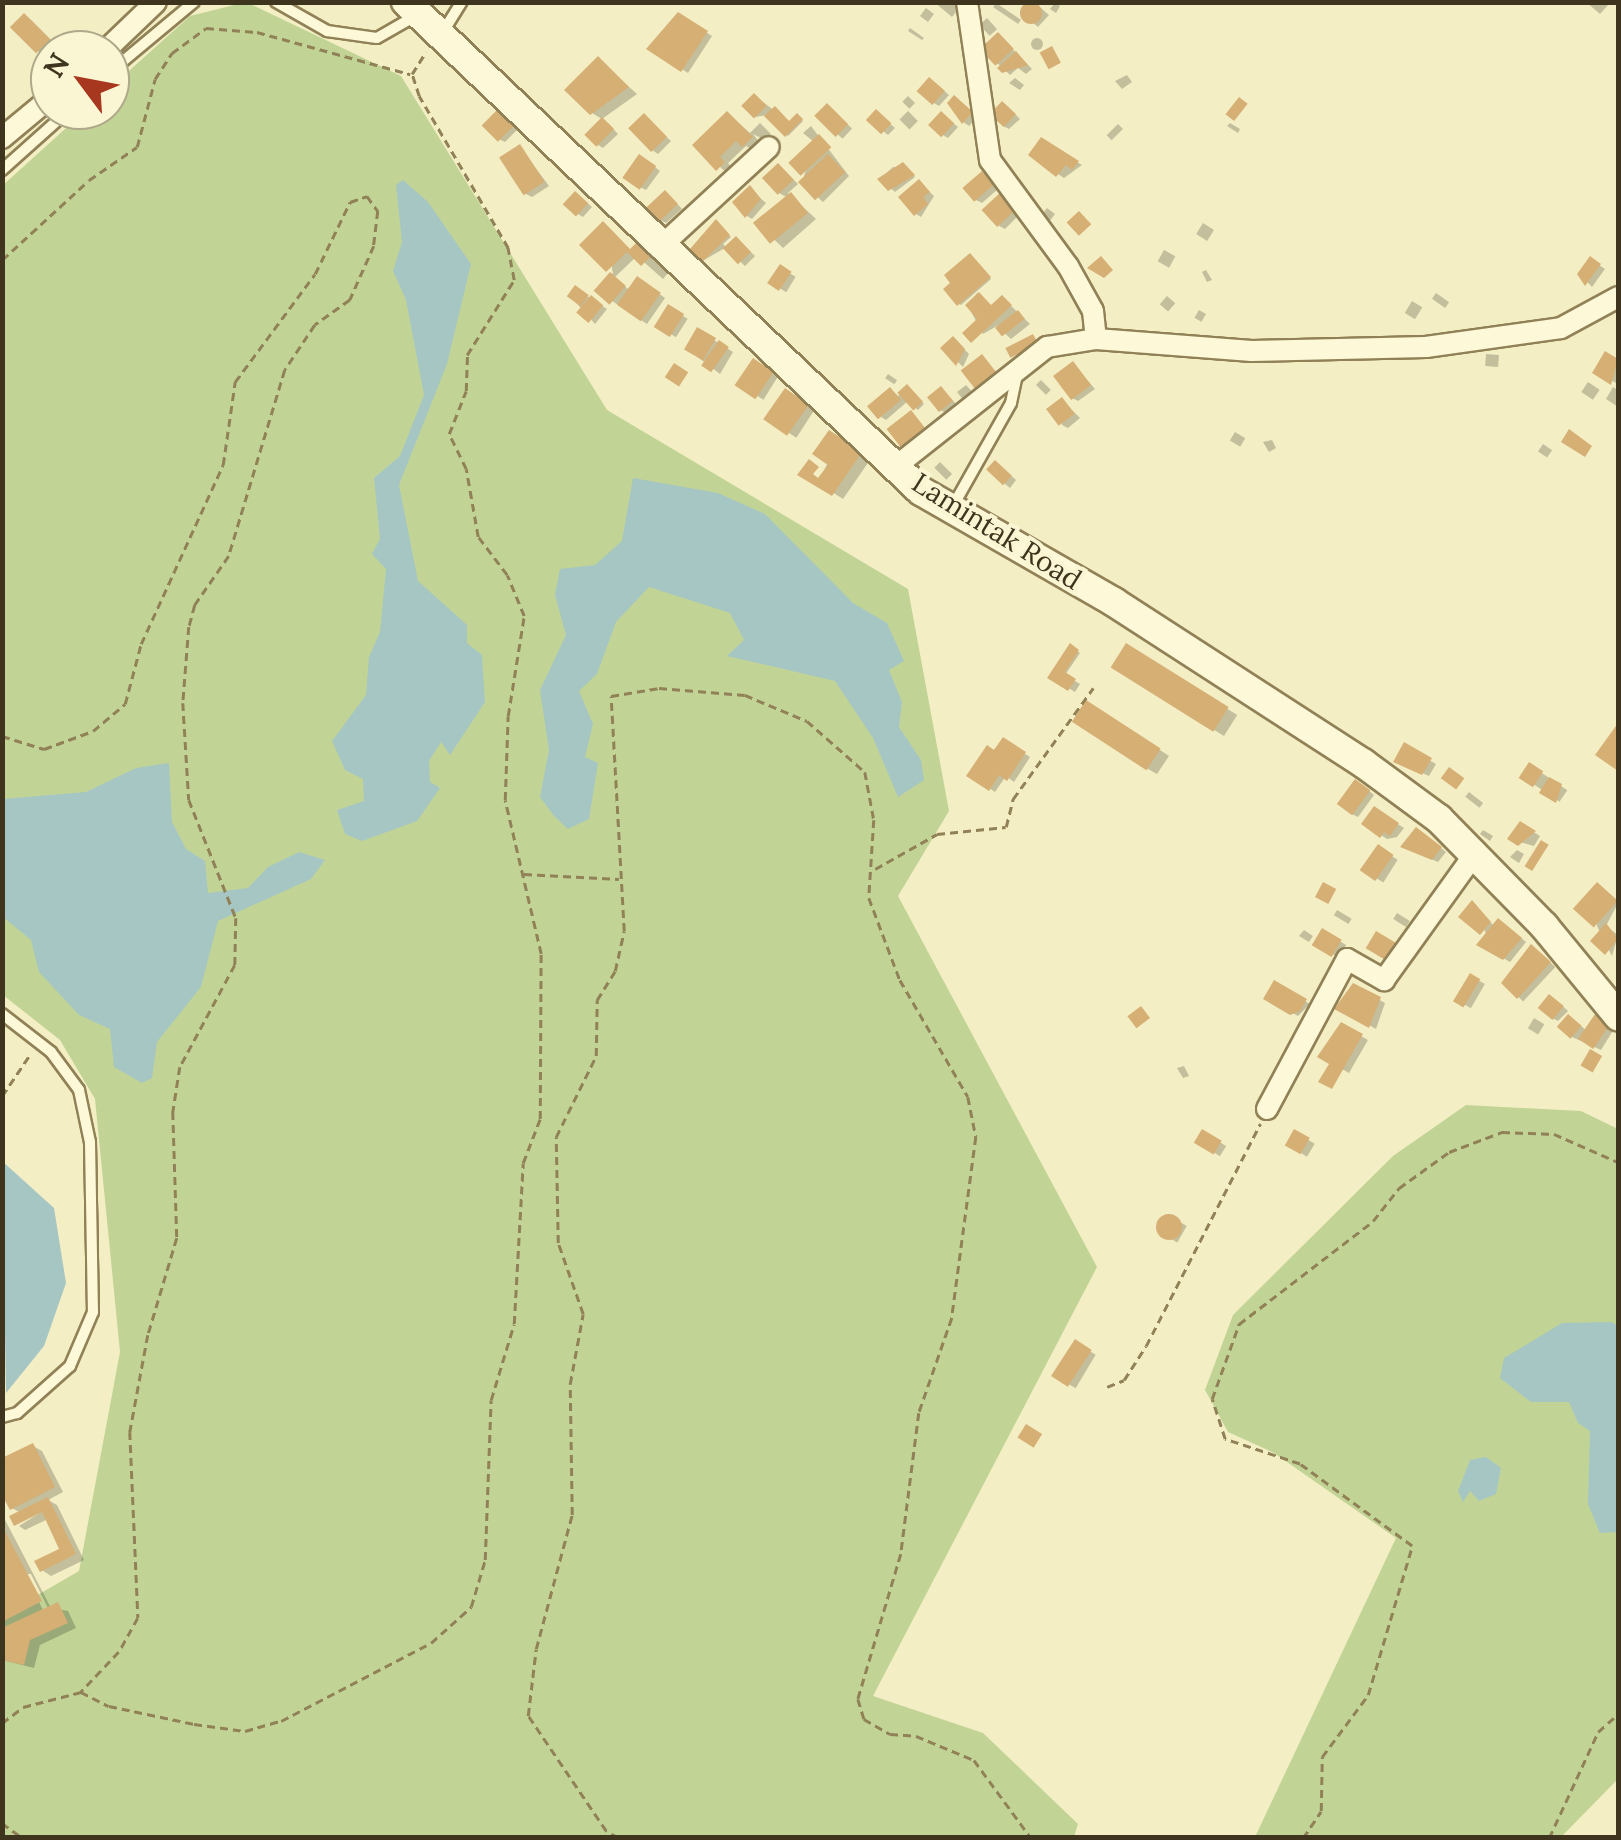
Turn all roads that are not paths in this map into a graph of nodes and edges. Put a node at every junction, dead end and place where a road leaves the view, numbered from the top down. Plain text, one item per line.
1 (156, 2) edge
2 (194, 2) edge
3 (276, 2) edge
4 (462, 2) edge
5 (967, 2) edge
6 (412, 9) edge
7 (127, 30) edge
8 (441, 36) junction
9 (130, 55) edge
10 (30, 115) edge
11 (46, 130) edge
12 (2, 138) edge
13 (769, 147) dead end
14 (2, 170) edge
15 (659, 248) junction
16 (1618, 298) edge
17 (1096, 340) junction
18 (1018, 370) junction
19 (896, 467) junction
20 (952, 509) junction
21 (1476, 852) junction
22 (2, 1014) edge
23 (1618, 1016) edge
24 (1267, 1109) road end
25 (2, 1417) edge

1 - 7 street
2 - 9 lane
3 - 6 lane
4 - 8 lane
5 - 17 street
6 - 8 main road, Lamintak Road
8 - 15 main road, Lamintak Road
10 - 12 street
11 - 14 lane
13 - 15 street
15 - 19 main road, Lamintak Road
16 - 17 street
17 - 18 street
18 - 19 street
18 - 20 lane
19 - 20 main road, Lamintak Road
20 - 21 main road, Lamintak Road
21 - 23 main road, Lamintak Road
21 - 24 street
22 - 25 lane

